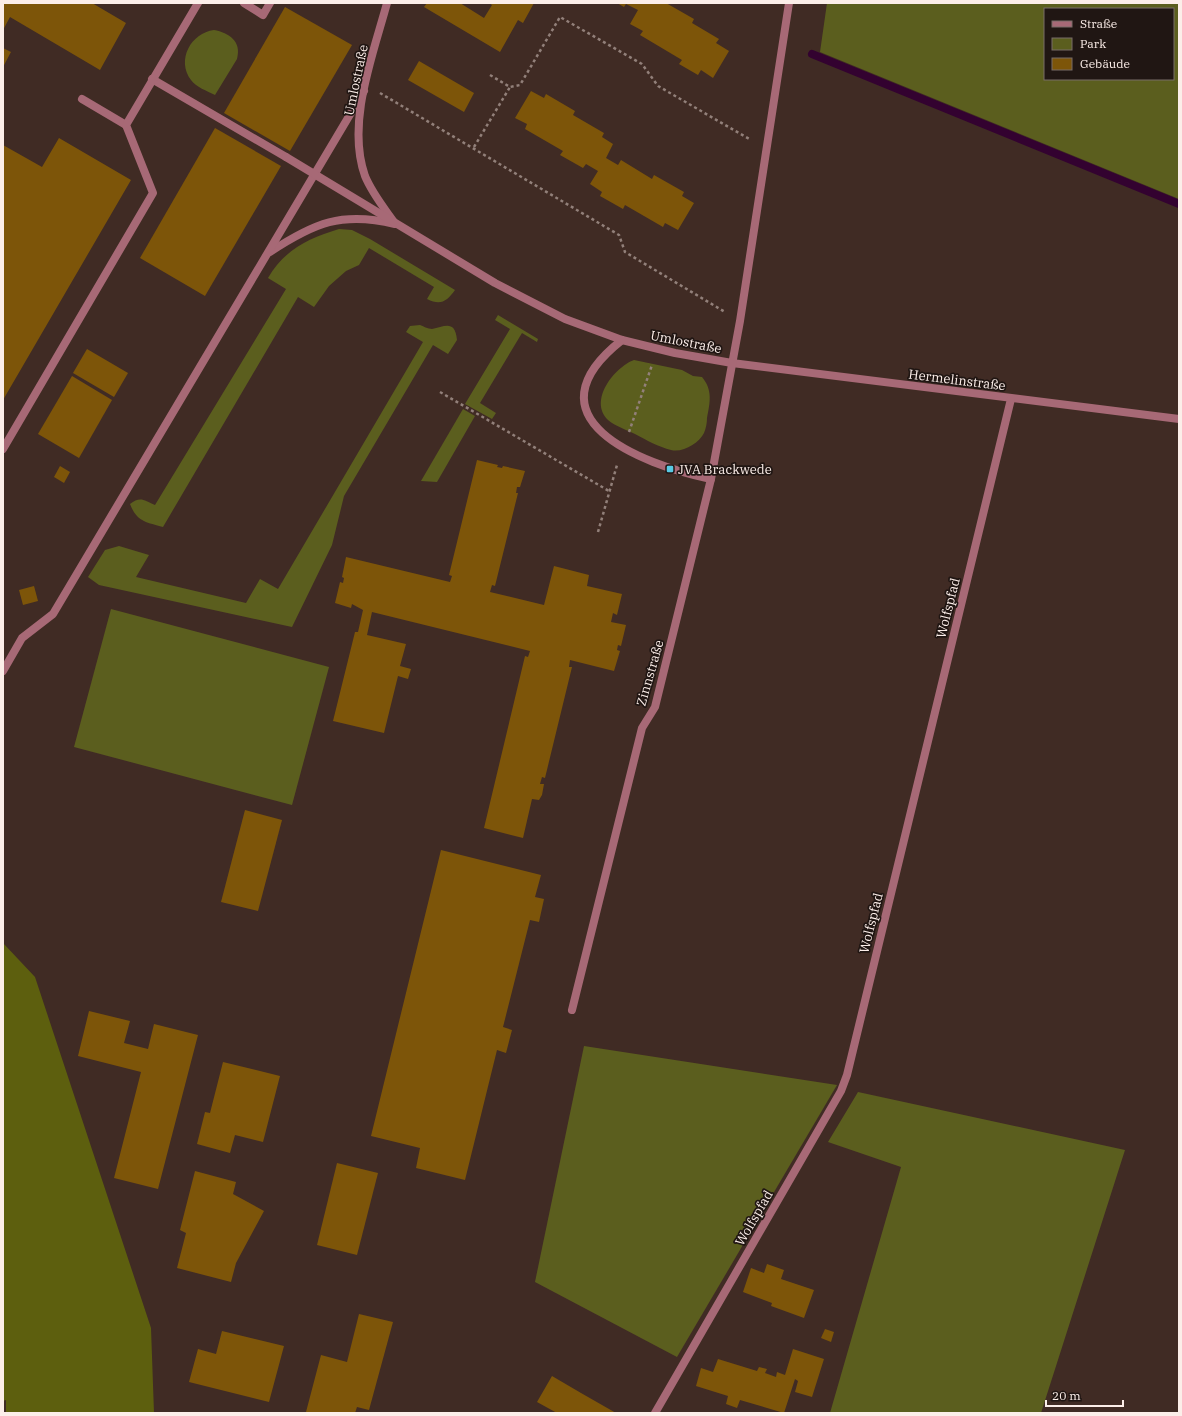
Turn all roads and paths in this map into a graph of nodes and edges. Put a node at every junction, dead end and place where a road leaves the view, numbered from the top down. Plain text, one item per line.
1 (198, 3) edge
2 (244, 3) edge
3 (270, 3) edge
4 (387, 3) edge
5 (789, 3) edge
6 (490, 75) dead end
7 (152, 79) junction
8 (510, 87) junction
9 (364, 90) junction
10 (82, 99) dead end
11 (126, 125) junction
12 (474, 147) junction
13 (767, 149) junction
14 (314, 175) junction
15 (396, 224) junction
16 (268, 253) junction
17 (740, 321) junction
18 (622, 340) junction
19 (732, 363) junction
20 (440, 392) dead end
21 (1011, 399) junction
22 (1179, 419) edge
23 (3, 449) edge
24 (712, 479) junction
25 (609, 492) dead end
26 (3, 671) edge
27 (572, 1010) dead end
28 (655, 1413) edge

1 - 7 street
2 - 3 street
4 - 9 street, Umlostraße
5 - 13 street, Umlostraße
6 - 8 path
7 - 11 street
7 - 14 street, Umlostraße
8 - 12 path
8 - 13 path
9 - 12 path
9 - 14 street
9 - 15 street, Umlostraße
10 - 11 street
11 - 23 street
12 - 17 path
13 - 17 street, Umlostraße
14 - 15 street, Umlostraße
14 - 16 street
15 - 16 street
15 - 18 street, Umlostraße
16 - 26 street
17 - 19 street, Umlostraße
18 - 19 street, Umlostraße
18 - 24 street
19 - 21 street, Hermelinstraße
19 - 24 street, Zinnstraße
20 - 25 path
21 - 22 street, Hermelinstraße
21 - 28 street, Wolfspfad
24 - 27 street, Zinnstraße

